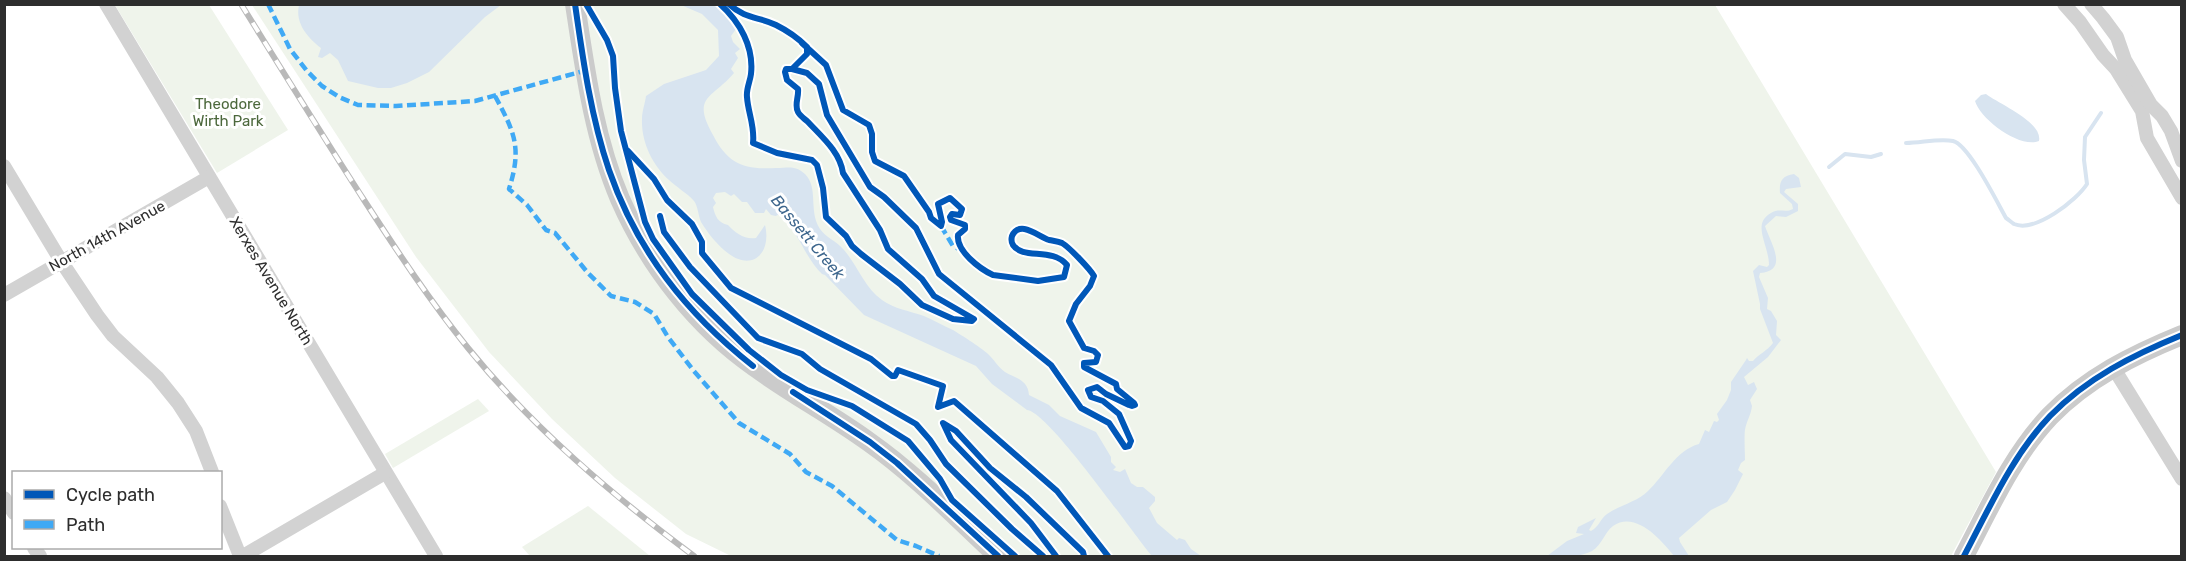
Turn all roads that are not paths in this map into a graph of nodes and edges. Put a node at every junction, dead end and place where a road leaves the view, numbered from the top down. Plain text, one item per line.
1 (106, 4) edge
2 (575, 4) edge
3 (2064, 4) edge
4 (2091, 4) edge
5 (2181, 161) edge
6 (4, 166) edge
7 (209, 177) junction
8 (2181, 198) edge
9 (61, 261) junction
10 (4, 295) edge
11 (2181, 335) edge
12 (2113, 367) junction
13 (212, 471) edge
14 (385, 473) junction
15 (2181, 478) edge
16 (222, 511) edge
17 (241, 556) edge
18 (436, 556) edge
19 (999, 556) edge
20 (1964, 556) edge

1 - 7 street, Xerxes Avenue North
2 - 19 street
3 - 8 street
4 - 5 street
6 - 9 street
7 - 9 street, North 14th Avenue
7 - 14 street, Xerxes Avenue North
9 - 10 street, North 14th Avenue
9 - 13 street
11 - 12 street
12 - 15 street
12 - 20 street
14 - 17 street
14 - 18 street, Xerxes Avenue North
16 - 17 street

